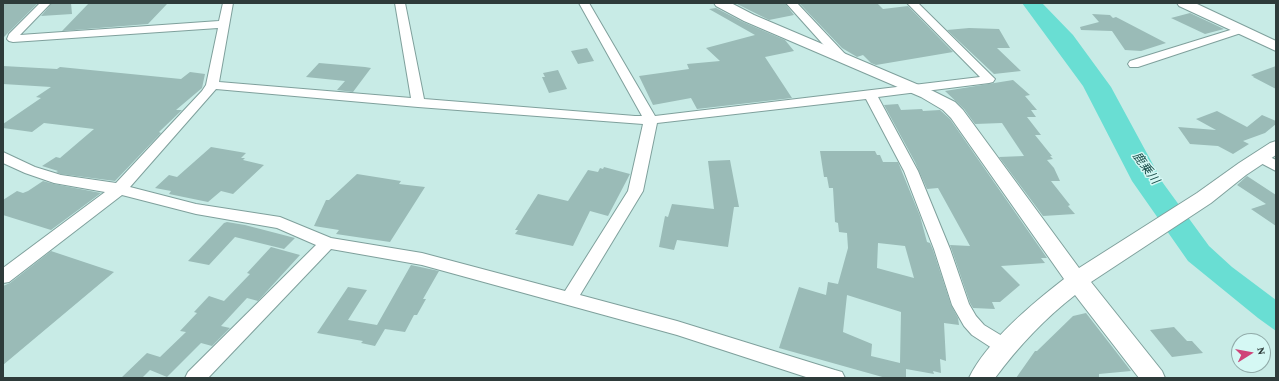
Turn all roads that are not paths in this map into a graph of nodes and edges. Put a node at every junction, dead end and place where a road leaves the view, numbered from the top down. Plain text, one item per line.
1 (46, 3) edge
2 (228, 3) edge
3 (400, 3) edge
4 (584, 3) edge
5 (721, 3) edge
6 (791, 3) edge
7 (912, 3) edge
8 (1184, 3) edge
9 (224, 24) junction
10 (1240, 30) junction
11 (1276, 47) edge
12 (842, 58) junction
13 (1134, 64) dead end
14 (212, 85) junction
15 (916, 89) junction
16 (870, 95) junction
17 (418, 103) junction
18 (651, 120) junction
19 (1276, 146) edge
20 (3, 157) edge
21 (1260, 157) junction
22 (1276, 166) edge
23 (119, 189) junction
24 (328, 243) junction
25 (3, 277) edge
26 (1077, 281) junction
27 (569, 300) junction
28 (1005, 347) junction
29 (195, 378) edge
30 (835, 378) edge
31 (981, 378) edge
32 (1153, 378) edge

1 - 9 street
2 - 9 street
3 - 17 street
4 - 18 street
5 - 12 street
6 - 12 street
7 - 15 street
8 - 10 street
9 - 14 street
10 - 11 street
10 - 13 street
12 - 15 street
14 - 17 street
14 - 23 street
15 - 16 street
15 - 26 street
16 - 18 street
16 - 28 street
17 - 18 street
18 - 27 street
19 - 21 street
20 - 23 street
21 - 22 street
21 - 26 street
23 - 24 street
23 - 25 street
24 - 27 street
24 - 29 street
26 - 28 street
26 - 32 street
27 - 30 street
28 - 31 street

